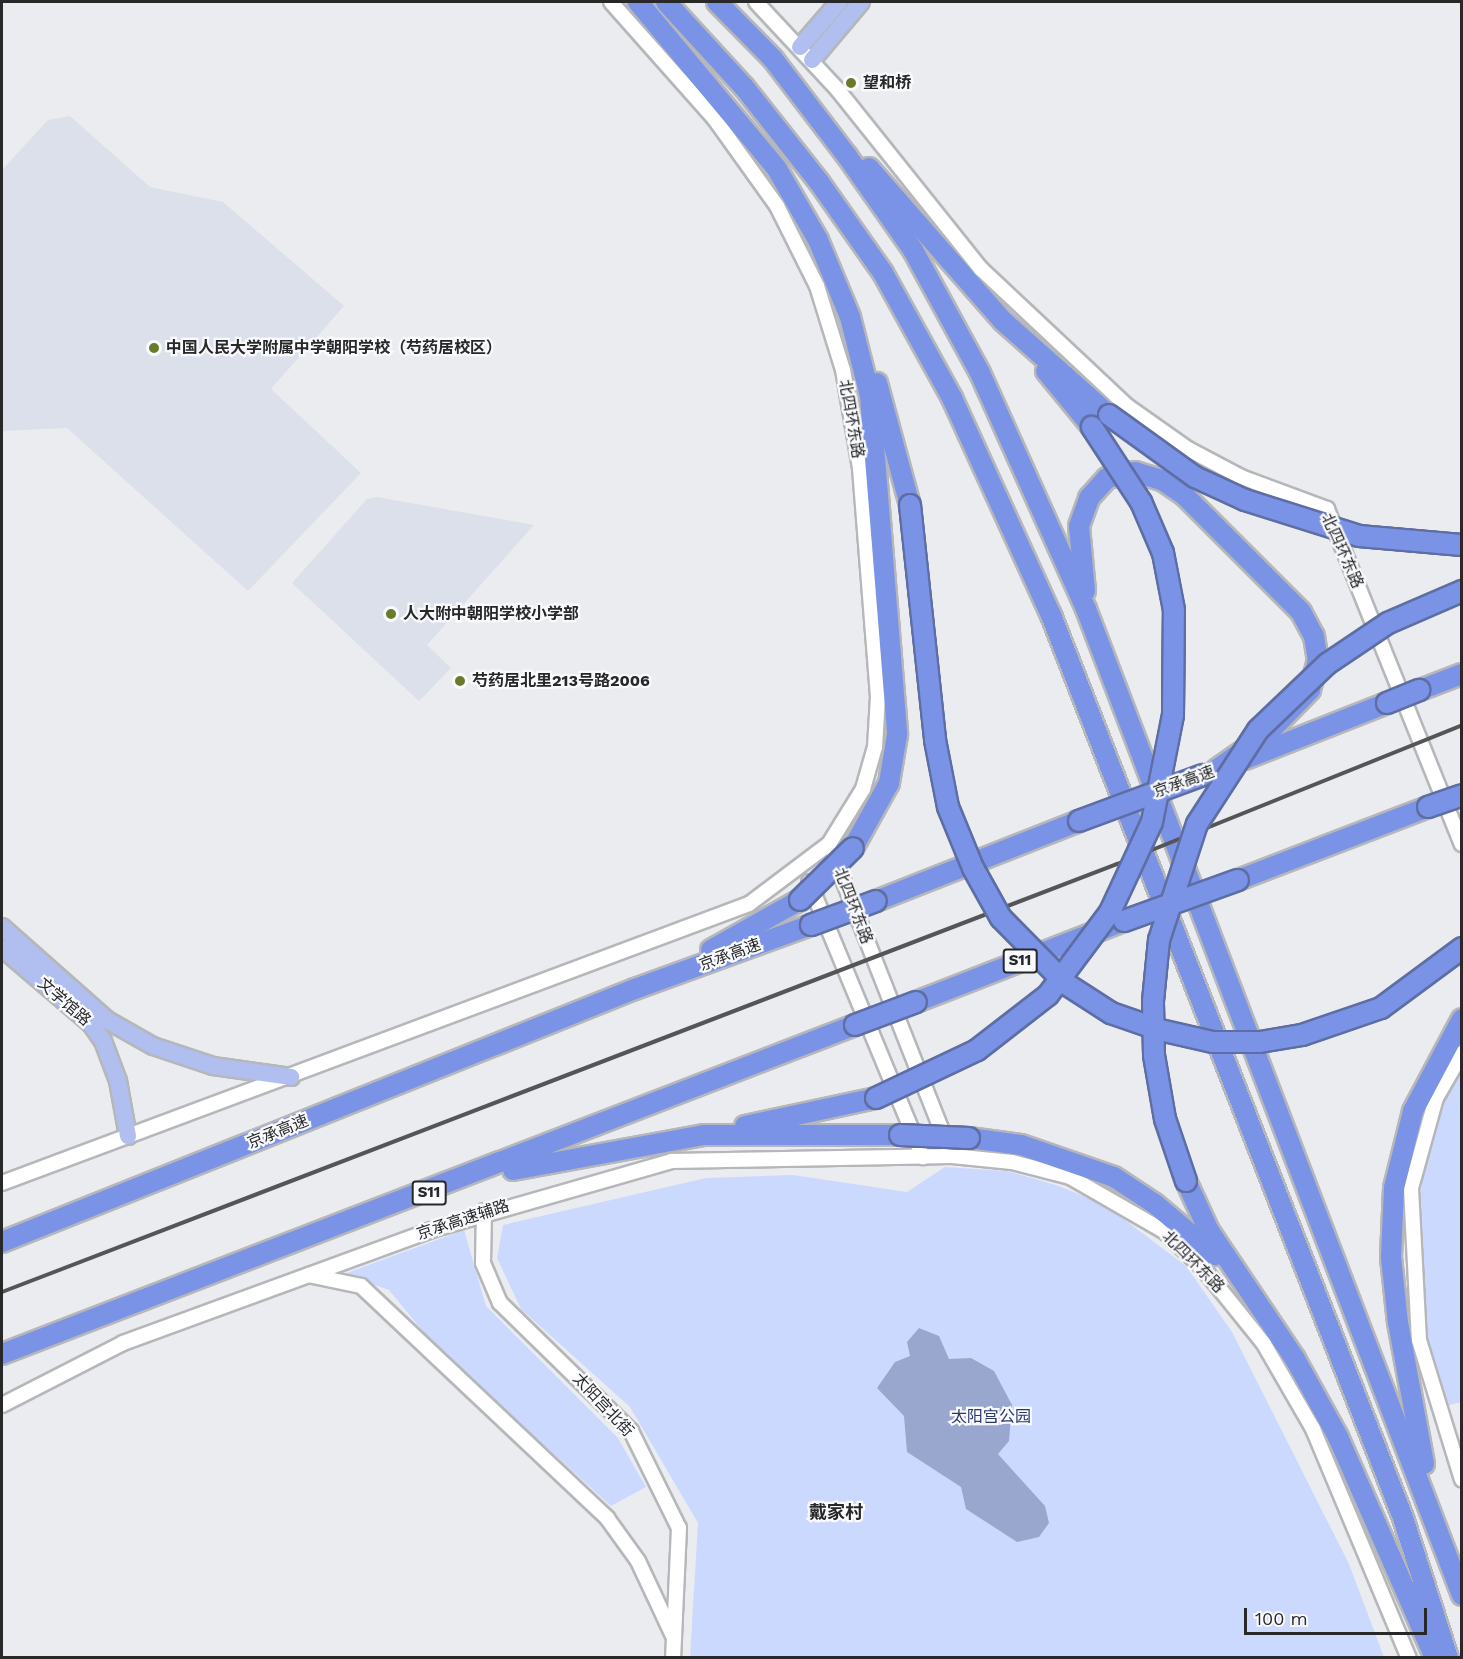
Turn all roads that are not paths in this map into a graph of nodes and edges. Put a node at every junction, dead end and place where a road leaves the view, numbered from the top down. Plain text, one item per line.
1 (611, 2) edge
2 (638, 2) edge
3 (666, 2) edge
4 (717, 2) edge
5 (756, 2) edge
6 (839, 2) edge
7 (861, 2) edge
8 (801, 47) junction
9 (774, 59) junction
10 (812, 60) junction
11 (850, 317) junction
12 (1003, 321) junction
13 (1461, 545) edge
14 (1461, 591) edge
15 (1086, 609) junction
16 (1461, 674) edge
17 (1209, 773) junction
18 (1461, 795) edge
19 (829, 844) junction
20 (1461, 844) edge
21 (803, 868) junction
22 (2, 927) edge
23 (2, 948) edge
24 (1461, 948) edge
25 (635, 989) junction
26 (1461, 1019) edge
27 (1461, 1053) edge
28 (291, 1077) junction
29 (704, 1135) junction
30 (128, 1136) junction
31 (952, 1156) junction
32 (922, 1157) junction
33 (460, 1182) junction
34 (2, 1183) edge
35 (484, 1211) junction
36 (2, 1242) edge
37 (309, 1275) junction
38 (1244, 1285) junction
39 (2, 1354) edge
40 (2, 1405) edge
41 (1461, 1480) edge
42 (1431, 1505) junction
43 (1461, 1595) edge
44 (674, 1638) junction
45 (673, 1658) edge
46 (1409, 1658) edge
47 (1435, 1658) edge
48 (1448, 1658) edge

1 - 19 street, 北四环东路
2 - 11 highway
3 - 48 highway
4 - 9 highway
5 - 8 street, 北四环东路
6 - 8 main road
7 - 10 main road
8 - 10 street, 北四环东路
9 - 12 highway
9 - 15 highway
10 - 20 street, 北四环东路
11 - 24 highway, bridge
11 - 25 highway, bridge
12 - 13 highway, bridge
12 - 29 highway, bridge
14 - 38 highway, bridge
15 - 17 highway
15 - 42 highway
16 - 17 highway, 京承高速, bridge
17 - 25 highway, 京承高速, bridge
18 - 33 highway, S11, bridge
19 - 21 street
19 - 31 street, 北四环东路
21 - 28 street
21 - 32 street
22 - 28 main road
23 - 30 main road, 文学馆路
25 - 36 highway, 京承高速
26 - 42 highway
27 - 41 street
28 - 30 street
29 - 33 highway
29 - 38 highway, bridge
30 - 34 street
31 - 32 street, 京承高速辅路
31 - 46 street, 北四环东路
32 - 35 street, 京承高速辅路
33 - 39 highway, S11
35 - 37 street, 京承高速辅路
35 - 44 street, 太阳宫北街
37 - 40 street, 京承高速辅路
37 - 44 street
38 - 47 highway
42 - 43 highway
44 - 45 street, 太阳宫北街

